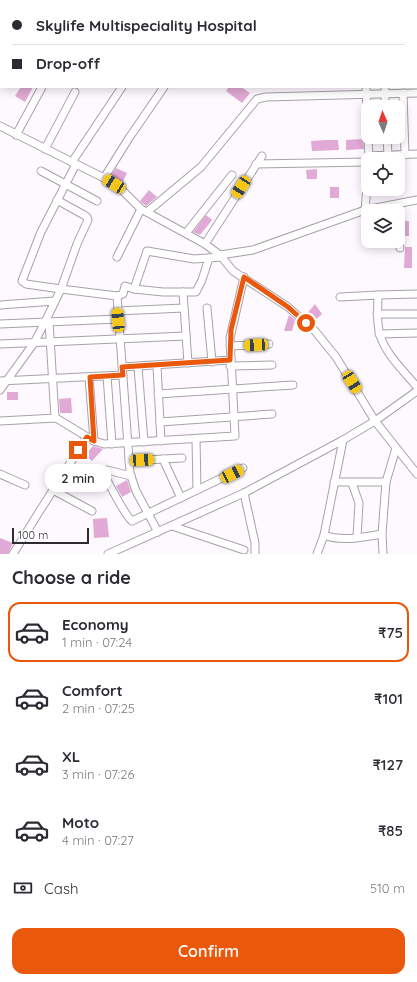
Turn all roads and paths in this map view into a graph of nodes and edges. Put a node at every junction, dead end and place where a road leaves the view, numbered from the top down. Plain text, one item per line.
1 (41, 88) edge
2 (121, 88) edge
3 (163, 88) edge
4 (366, 90) edge
5 (385, 90) edge
6 (328, 91) edge
7 (75, 92) dead end
8 (416, 93) dead end
9 (403, 94) junction
10 (366, 100) edge
11 (386, 100) edge
12 (0, 126) edge
13 (16, 135) junction
14 (45, 149) junction
15 (405, 152) edge
16 (417, 154) edge
17 (405, 155) edge
18 (262, 156) dead end
19 (361, 159) edge
20 (74, 163) junction
21 (256, 164) junction
22 (41, 171) dead end
23 (232, 175) dead end
24 (104, 178) junction
25 (64, 184) junction
26 (57, 200) junction
27 (417, 200) edge
28 (97, 201) dead end
29 (405, 204) edge
30 (144, 210) junction
31 (361, 211) edge
32 (186, 233) junction
33 (205, 244) junction
34 (221, 256) junction
35 (117, 257) dead end
36 (209, 258) junction
37 (244, 277) junction
38 (60, 289) junction
39 (134, 289) junction
40 (183, 292) junction
41 (378, 294) junction
42 (417, 294) edge
43 (117, 296) junction
44 (340, 297) dead end
45 (55, 300) junction
46 (0, 305) edge
47 (184, 308) junction
48 (207, 308) dead end
49 (118, 311) junction
50 (377, 314) junction
51 (417, 314) edge
52 (118, 320) junction
53 (47, 322) junction
54 (0, 324) edge
55 (417, 333) edge
56 (379, 334) junction
57 (186, 336) junction
58 (120, 339) junction
59 (34, 342) junction
60 (51, 342) junction
61 (0, 344) edge
62 (269, 344) dead end
63 (230, 346) junction
64 (212, 362) junction
65 (230, 363) junction
66 (188, 364) junction
67 (272, 364) dead end
68 (157, 366) junction
69 (138, 367) junction
70 (122, 371) junction
71 (107, 376) junction
72 (90, 377) junction
73 (53, 378) junction
74 (3, 381) edge
75 (293, 385) dead end
76 (417, 387) edge
77 (232, 389) junction
78 (0, 390) edge
79 (417, 392) edge
80 (158, 394) junction
81 (272, 414) dead end
82 (234, 417) junction
83 (55, 418) junction
84 (0, 421) edge
85 (375, 421) junction
86 (160, 422) junction
87 (87, 437) junction
88 (196, 439) junction
89 (343, 440) junction
90 (94, 441) junction
91 (161, 441) junction
92 (144, 442) junction
93 (112, 444) junction
94 (128, 444) junction
95 (396, 448) junction
96 (182, 458) dead end
97 (163, 459) junction
98 (129, 461) junction
99 (243, 468) dead end
100 (0, 474) edge
101 (417, 474) edge
102 (131, 476) junction
103 (334, 482) junction
104 (386, 482) junction
105 (352, 483) junction
106 (25, 485) dead end
107 (53, 490) junction
108 (197, 490) junction
109 (244, 493) junction
110 (181, 498) junction
111 (92, 511) dead end
112 (148, 514) junction
113 (172, 526) junction
114 (158, 532) junction
115 (382, 534) junction
116 (324, 535) junction
117 (357, 538) junction
118 (244, 550) dead end
119 (13, 554) edge
120 (108, 554) edge
121 (255, 554) edge
122 (317, 554) edge
123 (383, 554) edge

1 - 13 street
2 - 20 street
3 - 24 street
4 - 5 street
4 - 6 street
4 - 10 street
5 - 9 street
5 - 11 street
6 - 30 street
7 - 14 street
8 - 9 street
9 - 15 street
12 - 13 street
13 - 14 street
14 - 20 street
16 - 17 street
18 - 21 street
19 - 21 street
20 - 24 street
20 - 25 street
21 - 33 street
22 - 25 street
23 - 32 street
24 - 30 street
25 - 26 street
25 - 28 street
26 - 38 street
26 - 38 street
27 - 29 street
30 - 32 street
30 - 35 street
31 - 34 street
32 - 33 street
33 - 34 street
34 - 36 street
34 - 37 street
36 - 39 street
36 - 40 street
37 - 63 street
37 - 85 street
38 - 43 street
38 - 45 street
39 - 40 street
39 - 43 street
40 - 47 street
41 - 42 street
41 - 44 street
41 - 50 street
43 - 49 street
45 - 46 street
45 - 53 street
47 - 49 street
47 - 57 street
48 - 64 street
49 - 52 street
50 - 51 street
50 - 56 street
52 - 53 street
52 - 58 street
53 - 54 street
53 - 59 street
53 - 60 street
55 - 56 street
56 - 76 street
57 - 58 street
57 - 66 street
58 - 60 street
58 - 70 street
59 - 60 street
59 - 61 street
59 - 74 street
60 - 73 street
62 - 63 street
63 - 65 street
64 - 65 street
64 - 66 street
65 - 67 street
65 - 77 street
66 - 68 street
68 - 69 street
68 - 80 street
69 - 70 street
69 - 92 street
70 - 71 street
70 - 94 street
71 - 72 street
71 - 93 street
72 - 73 street
72 - 90 street
73 - 74 street
73 - 83 street
74 - 78 street
75 - 77 street
77 - 80 street
77 - 82 street
79 - 85 street
80 - 86 street
81 - 82 street
82 - 86 street
82 - 88 street
83 - 84 street
83 - 87 street
85 - 89 street
85 - 95 street
86 - 91 street
87 - 90 street
87 - 107 street
88 - 91 street
88 - 108 street
89 - 103 street
89 - 109 street
90 - 93 street
91 - 92 street
92 - 94 street
93 - 94 street
94 - 98 street
95 - 101 street
95 - 104 street
96 - 97 street
97 - 98 street
97 - 110 street
98 - 102 street
99 - 108 street
100 - 106 street
102 - 112 street
102 - 112 street
103 - 105 street
103 - 116 street
104 - 105 street
104 - 115 street
105 - 117 street
107 - 111 street
107 - 119 street
108 - 110 street
109 - 113 street
109 - 121 street
110 - 112 street
112 - 114 street
113 - 114 street
113 - 118 street
114 - 120 street
115 - 117 street
115 - 123 street
116 - 117 street
116 - 122 street

